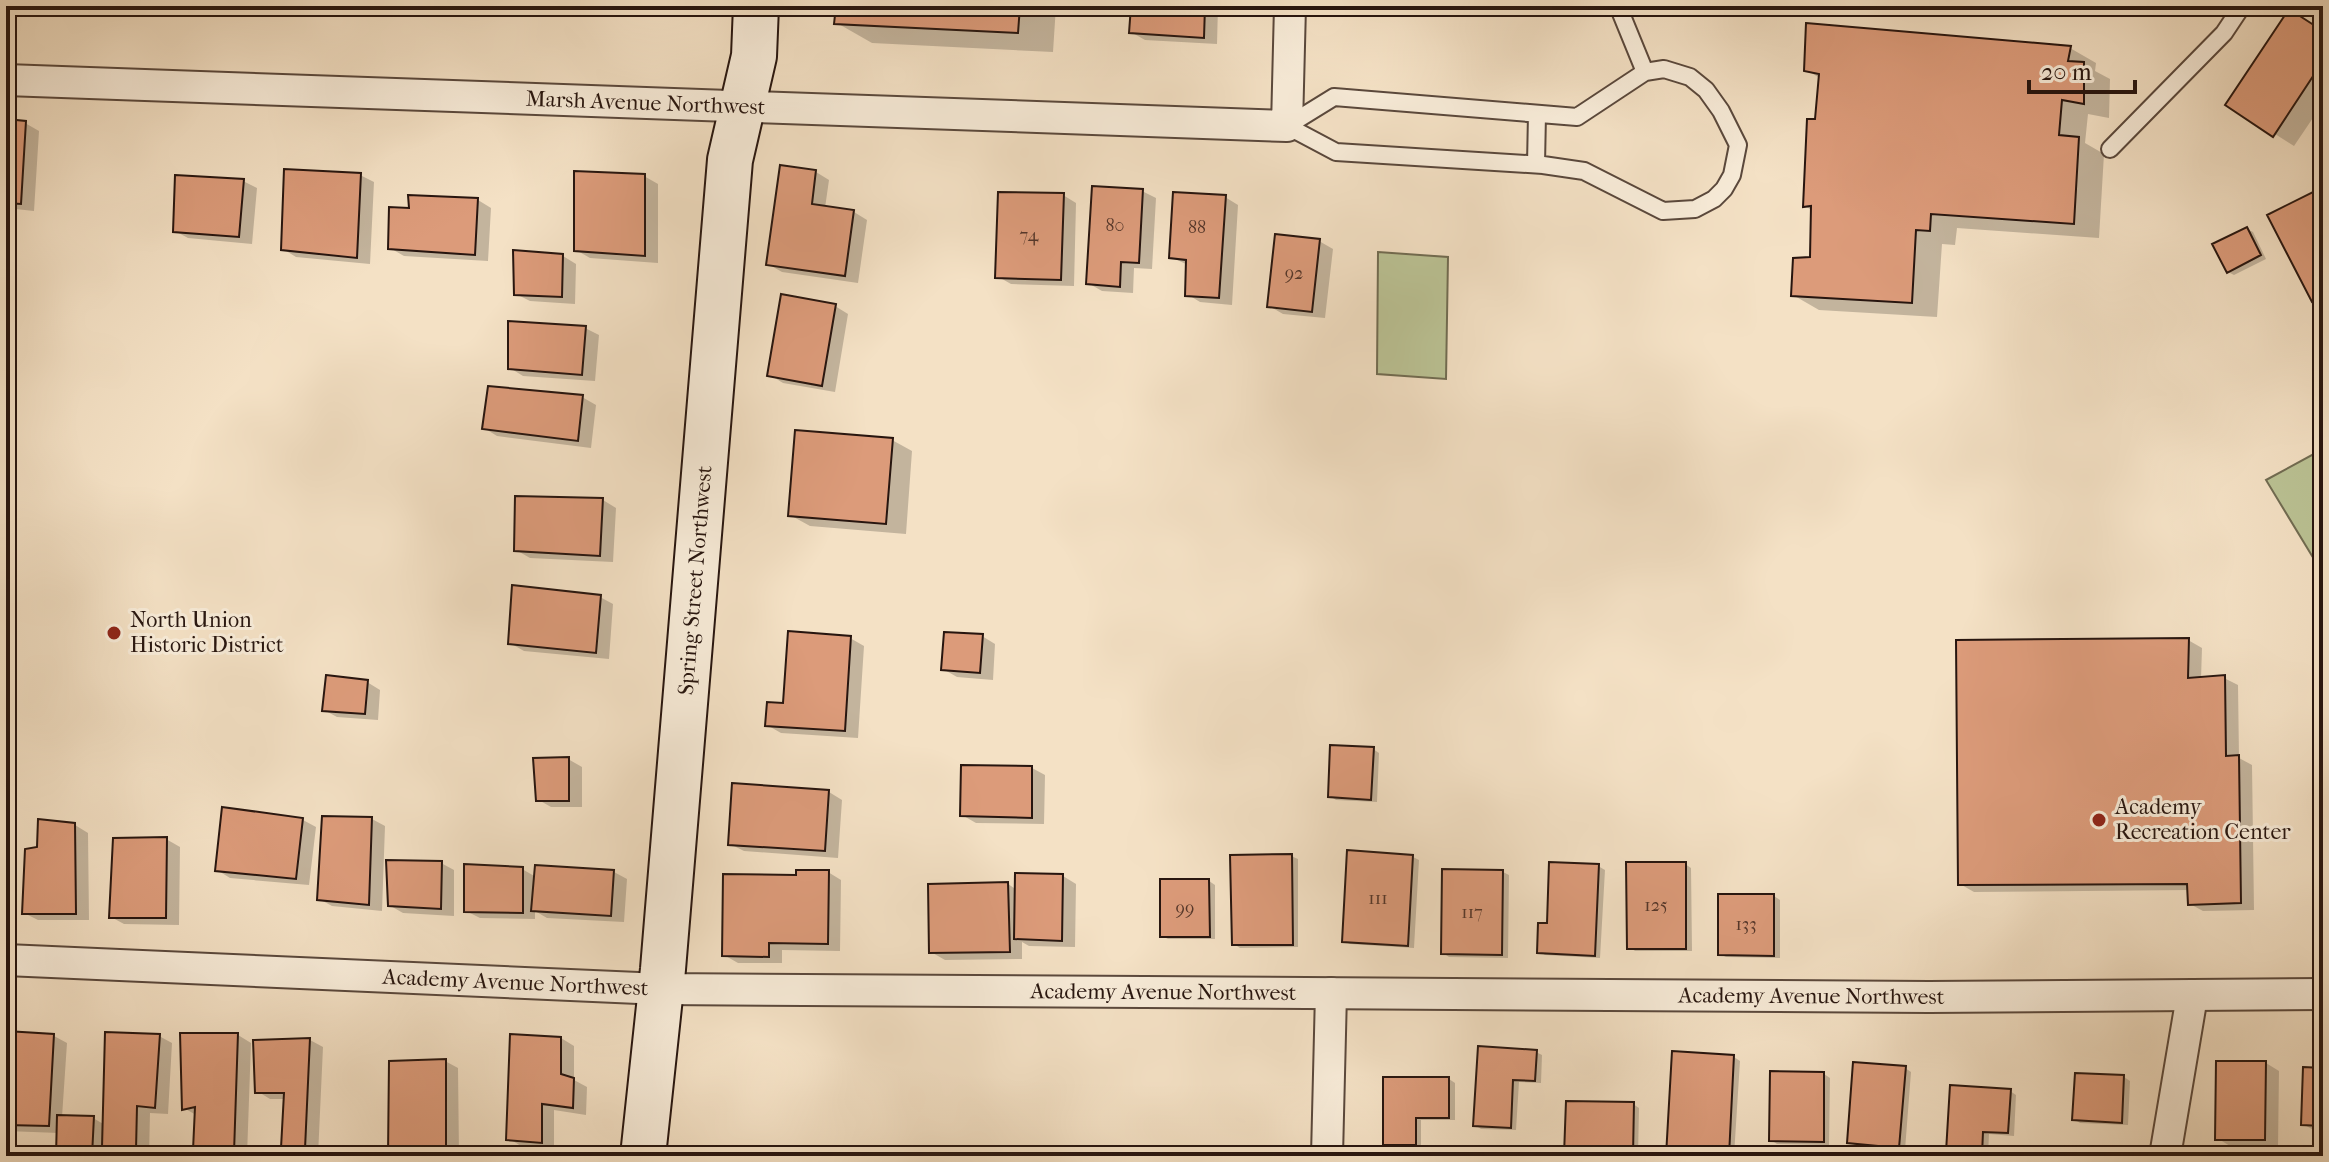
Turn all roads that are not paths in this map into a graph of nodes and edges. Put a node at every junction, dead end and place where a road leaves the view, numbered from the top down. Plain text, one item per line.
1 (756, 6) edge
2 (1290, 6) edge
3 (1618, 6) edge
4 (2242, 6) edge
5 (1645, 72) junction
6 (6, 80) edge
7 (742, 106) junction
8 (1537, 114) junction
9 (1287, 126) junction
10 (2110, 149) dead end
11 (1536, 164) junction
12 (6, 960) edge
13 (661, 989) junction
14 (1331, 993) junction
15 (2323, 994) edge
16 (2192, 996) junction
17 (643, 1156) edge
18 (1327, 1156) edge
19 (2165, 1156) edge

1 - 7 street, Spring Street Northwest
2 - 9 street
3 - 5 lane
4 - 10 lane
5 - 8 lane
5 - 11 lane
6 - 7 street, Marsh Avenue Northwest
7 - 9 street, Marsh Avenue Northwest
7 - 13 street, Spring Street Northwest
8 - 9 lane
8 - 11 lane
9 - 11 lane
12 - 13 street, Academy Avenue Northwest
13 - 14 street, Academy Avenue Northwest
13 - 17 street, Spring Street Northwest
14 - 16 street, Academy Avenue Northwest
14 - 18 street
15 - 16 street, Academy Avenue Northwest
16 - 19 street

